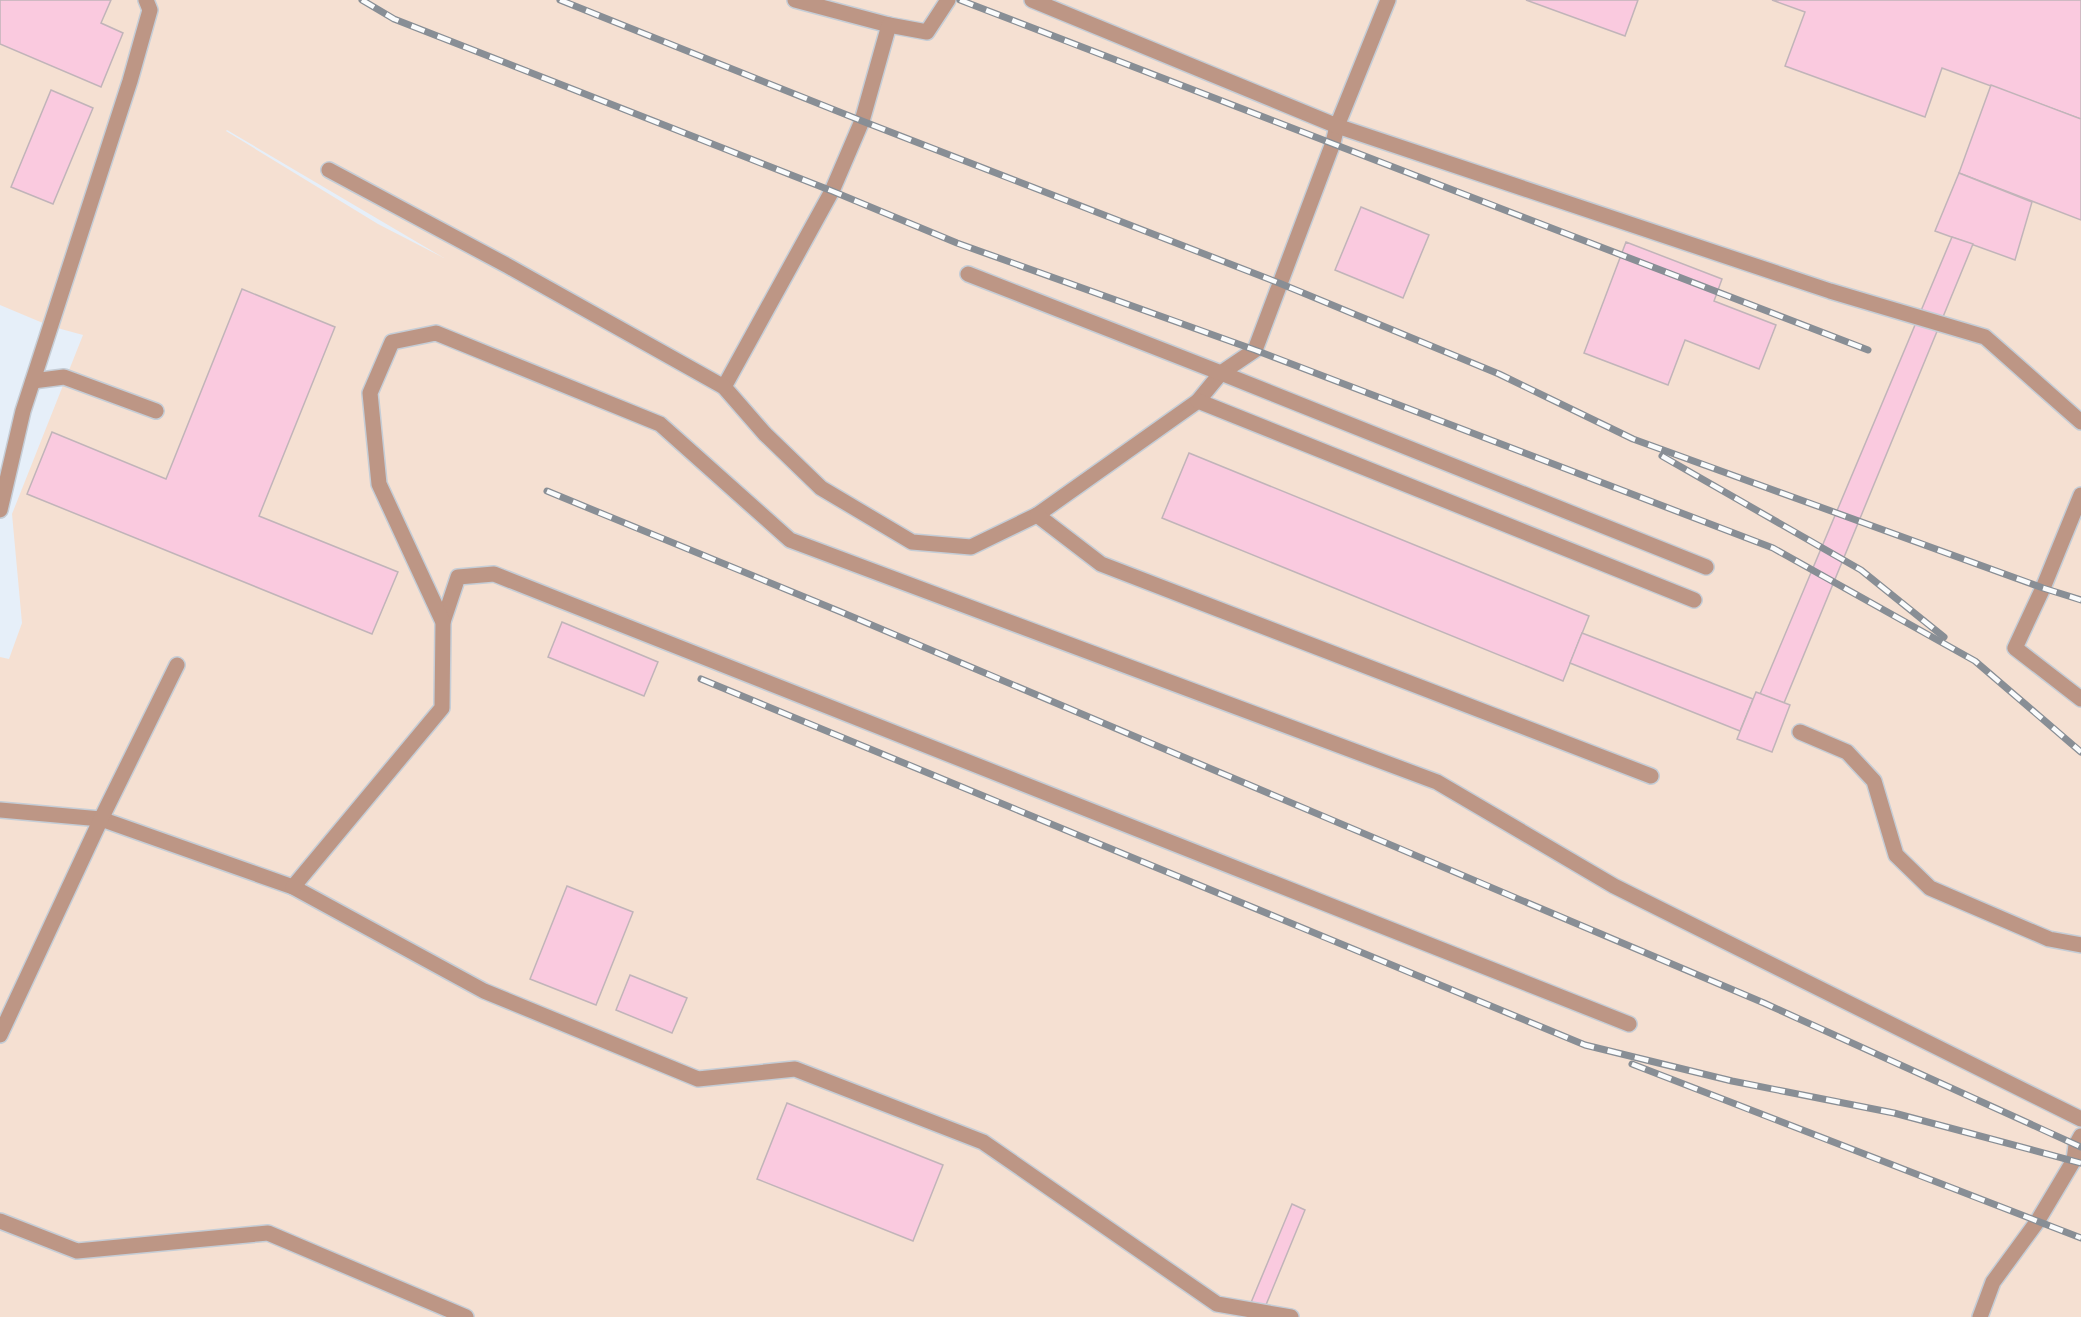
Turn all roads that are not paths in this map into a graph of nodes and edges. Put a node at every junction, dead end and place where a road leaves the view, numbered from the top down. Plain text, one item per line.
1 (146, 0) edge
2 (795, 0) edge
3 (948, 0) edge
4 (1032, 0) edge
5 (1388, 0) edge
6 (889, 25) junction
7 (1337, 126) junction
8 (329, 170) dead end
9 (968, 274) dead end
10 (1221, 373) junction
11 (33, 381) junction
12 (724, 387) junction
13 (1198, 401) junction
14 (156, 411) dead end
15 (2081, 422) edge
16 (2081, 495) edge
17 (0, 510) edge
18 (1036, 515) junction
19 (1706, 567) dead end
20 (1694, 600) dead end
21 (443, 622) junction
22 (177, 665) dead end
23 (2081, 699) edge
24 (1800, 732) dead end
25 (1651, 776) dead end
26 (0, 810) edge
27 (101, 819) junction
28 (294, 887) junction
29 (2081, 945) edge
30 (1629, 1024) dead end
31 (0, 1035) edge
32 (2081, 1119) edge
33 (2081, 1136) edge
34 (0, 1221) edge
35 (1217, 1304) junction
36 (466, 1317) edge
37 (1232, 1317) edge
38 (1291, 1317) edge
39 (1980, 1317) edge

1 - 11 lane
2 - 6 lane
3 - 6 lane
4 - 7 lane
5 - 7 lane
6 - 12 lane
7 - 10 lane
7 - 15 lane
8 - 12 lane
9 - 10 lane
10 - 13 lane
10 - 19 lane
11 - 14 lane
11 - 17 lane
12 - 18 lane
13 - 18 lane
13 - 20 lane
16 - 23 lane
18 - 25 lane
21 - 28 lane
21 - 30 lane
21 - 32 lane
22 - 27 lane
24 - 29 lane
26 - 27 lane
27 - 28 lane
27 - 31 lane
28 - 35 lane
33 - 39 lane
34 - 36 lane
35 - 37 lane
35 - 38 lane

